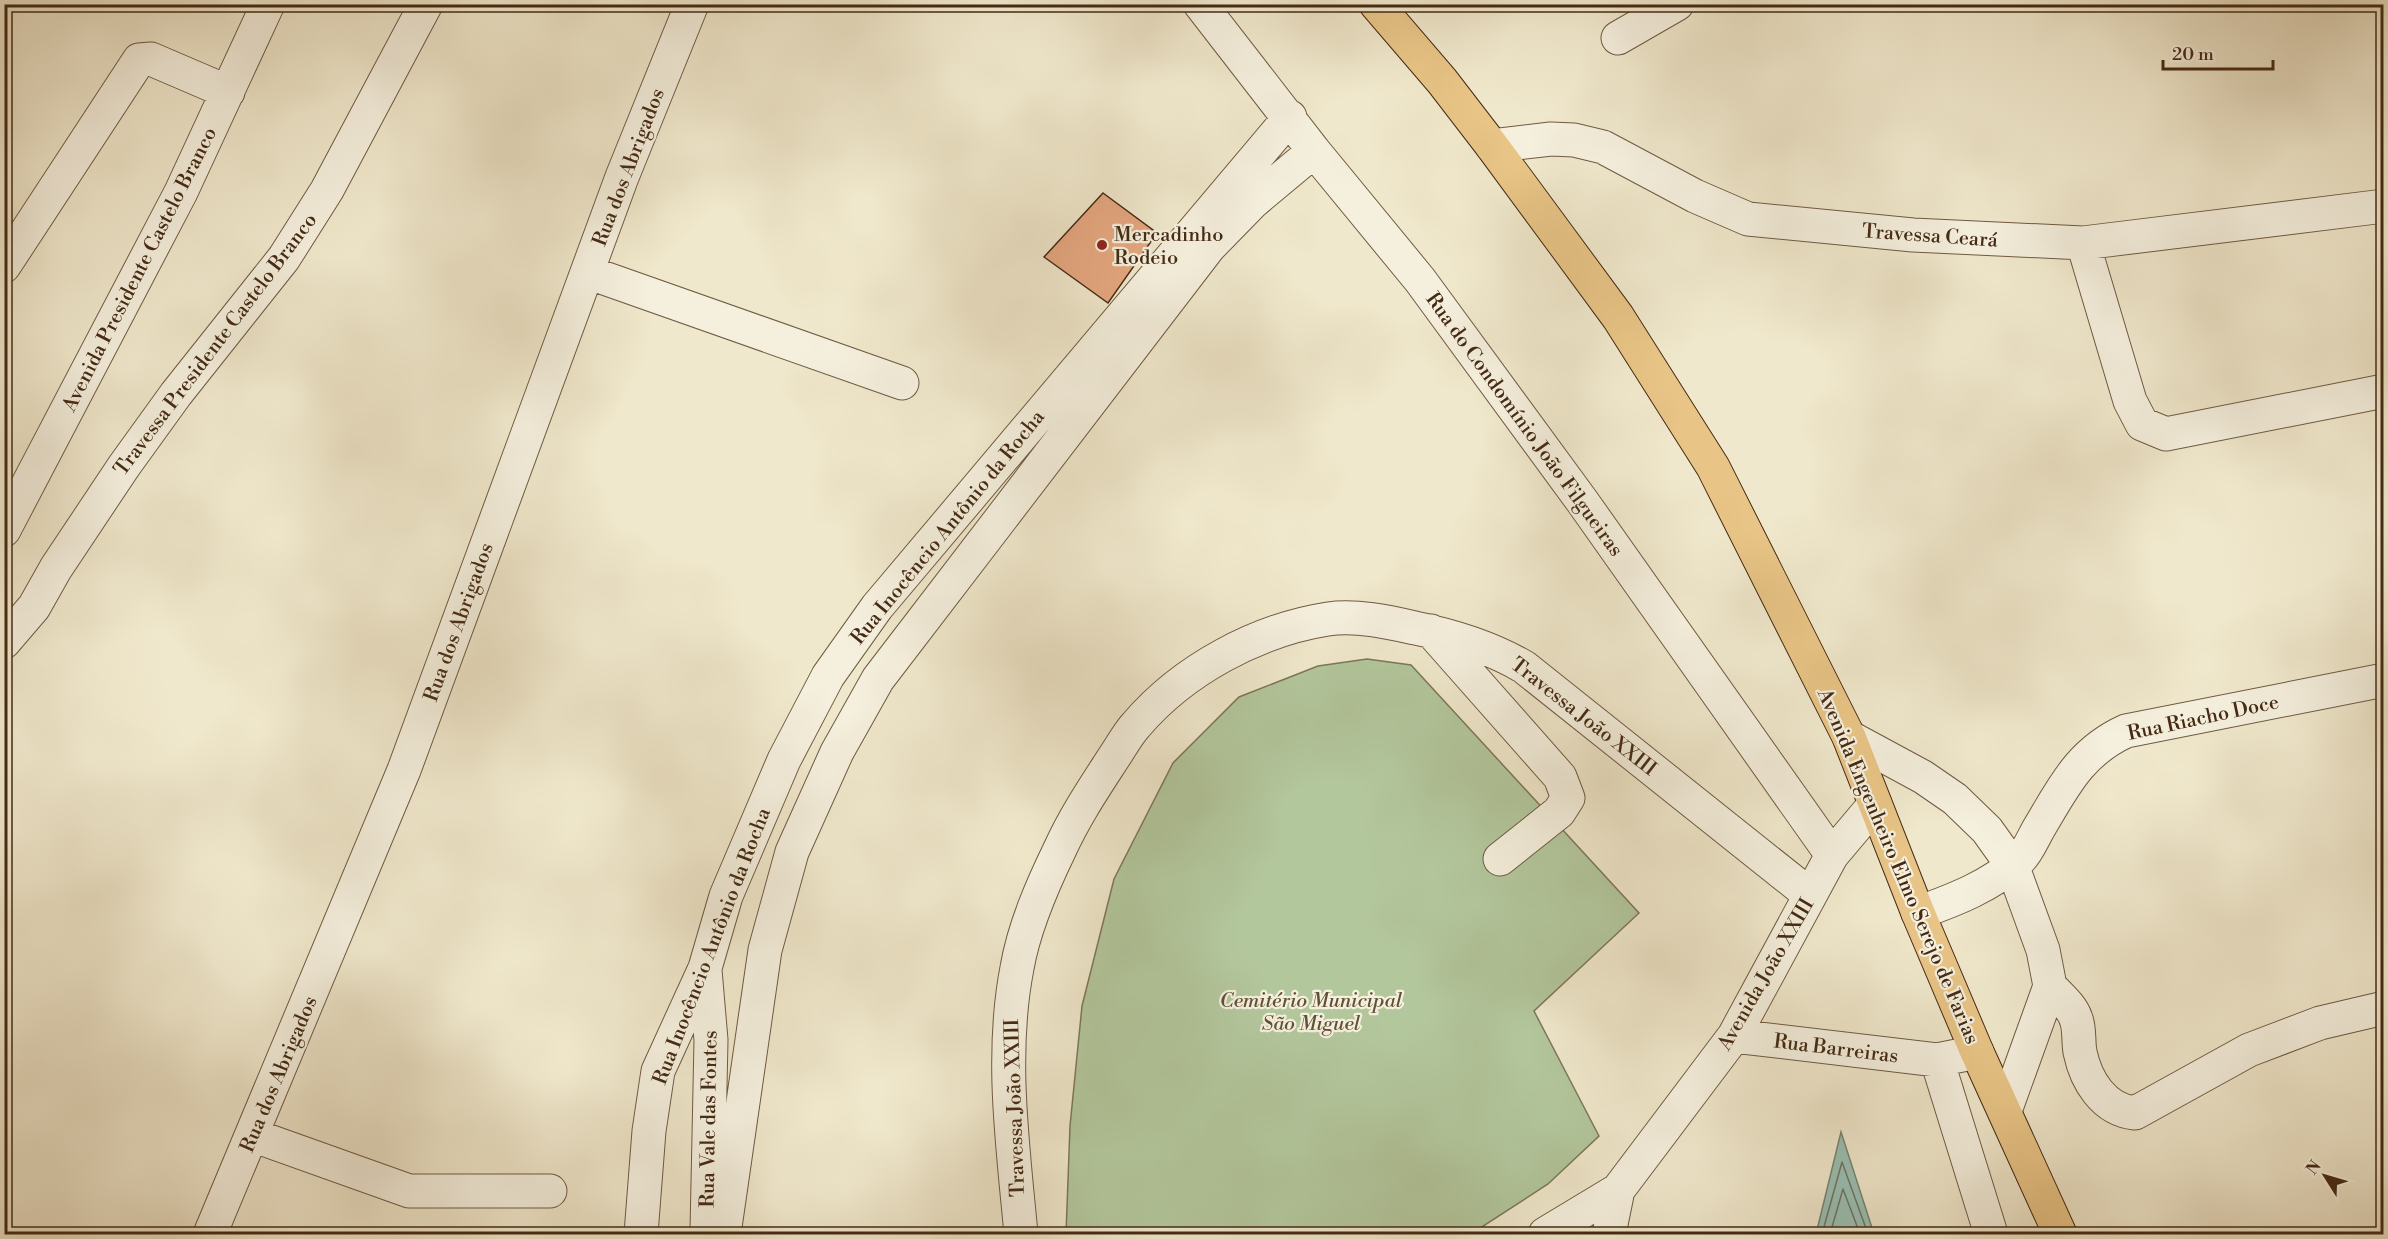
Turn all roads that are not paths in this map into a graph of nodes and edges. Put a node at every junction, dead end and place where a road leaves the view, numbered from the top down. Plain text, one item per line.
1 (268, 4) edge
2 (426, 4) edge
3 (692, 4) edge
4 (1200, 4) edge
5 (1376, 4) edge
6 (1677, 4) edge
7 (1618, 38) dead end
8 (228, 92) junction
9 (1290, 117) junction
10 (1492, 146) junction
11 (1314, 151) junction
12 (2384, 206) edge
13 (2083, 243) junction
14 (4, 267) edge
15 (587, 272) junction
16 (902, 383) dead end
17 (2384, 391) edge
18 (4, 530) edge
19 (1431, 631) junction
20 (4, 642) edge
21 (2384, 680) edge
22 (1849, 737) junction
23 (1875, 804) junction
24 (1832, 855) junction
25 (1500, 859) dead end
26 (2012, 865) junction
27 (1810, 895) junction
28 (1918, 913) junction
29 (705, 968) junction
30 (2050, 987) junction
31 (2384, 1008) edge
32 (1734, 1036) junction
33 (1977, 1052) junction
34 (1937, 1060) junction
35 (2005, 1111) junction
36 (252, 1135) junction
37 (1618, 1190) junction
38 (550, 1191) dead end
39 (210, 1234) edge
40 (641, 1234) edge
41 (706, 1234) edge
42 (724, 1234) edge
43 (1021, 1234) edge
44 (1545, 1234) edge
45 (1609, 1234) edge
46 (1991, 1234) edge
47 (2060, 1234) edge

1 - 8 street, Avenida Presidente Castelo Branco
2 - 20 street, Travessa Presidente Castelo Branco
3 - 15 street, Rua dos Abrigados
4 - 9 street, Rua do Condomínio João Filgueiras
5 - 10 main road, Avenida Engenheiro Elmo Serejo de Farias
6 - 7 street
8 - 14 street
8 - 18 street, Avenida Presidente Castelo Branco
9 - 11 street, Rua do Condomínio João Filgueiras
9 - 29 street, Rua Inocêncio Antônio da Rocha
10 - 13 street, Travessa Ceará
10 - 22 main road, Avenida Engenheiro Elmo Serejo de Farias
11 - 24 street, Rua do Condomínio João Filgueiras
11 - 42 street
12 - 13 street, Travessa Ceará
13 - 17 street
15 - 16 street
15 - 36 street, Rua dos Abrigados
19 - 25 street
19 - 27 street, Travessa João XXIII
19 - 43 street, Travessa João XXIII
21 - 26 street, Rua Riacho Doce
22 - 23 main road, Avenida Engenheiro Elmo Serejo de Farias
22 - 26 street
23 - 24 street, Avenida João XXIII
23 - 28 main road, Avenida Engenheiro Elmo Serejo de Farias
24 - 27 street, Avenida João XXIII
26 - 28 street, Rua Riacho Doce
26 - 30 street
27 - 32 street, Avenida João XXIII
28 - 33 main road, Avenida Engenheiro Elmo Serejo de Farias
29 - 40 street, Rua Inocêncio Antônio da Rocha
29 - 41 street, Rua Vale das Fontes
30 - 31 street
30 - 35 street
32 - 34 street, Rua Barreiras
32 - 37 street, Avenida João XXIII
33 - 34 street, Rua Barreiras
33 - 35 main road, Avenida Engenheiro Elmo Serejo de Farias
34 - 46 street
35 - 47 main road, Avenida Engenheiro Elmo Serejo de Farias
36 - 38 street
36 - 39 street, Rua dos Abrigados
37 - 44 street, Avenida João XXIII
37 - 45 street

